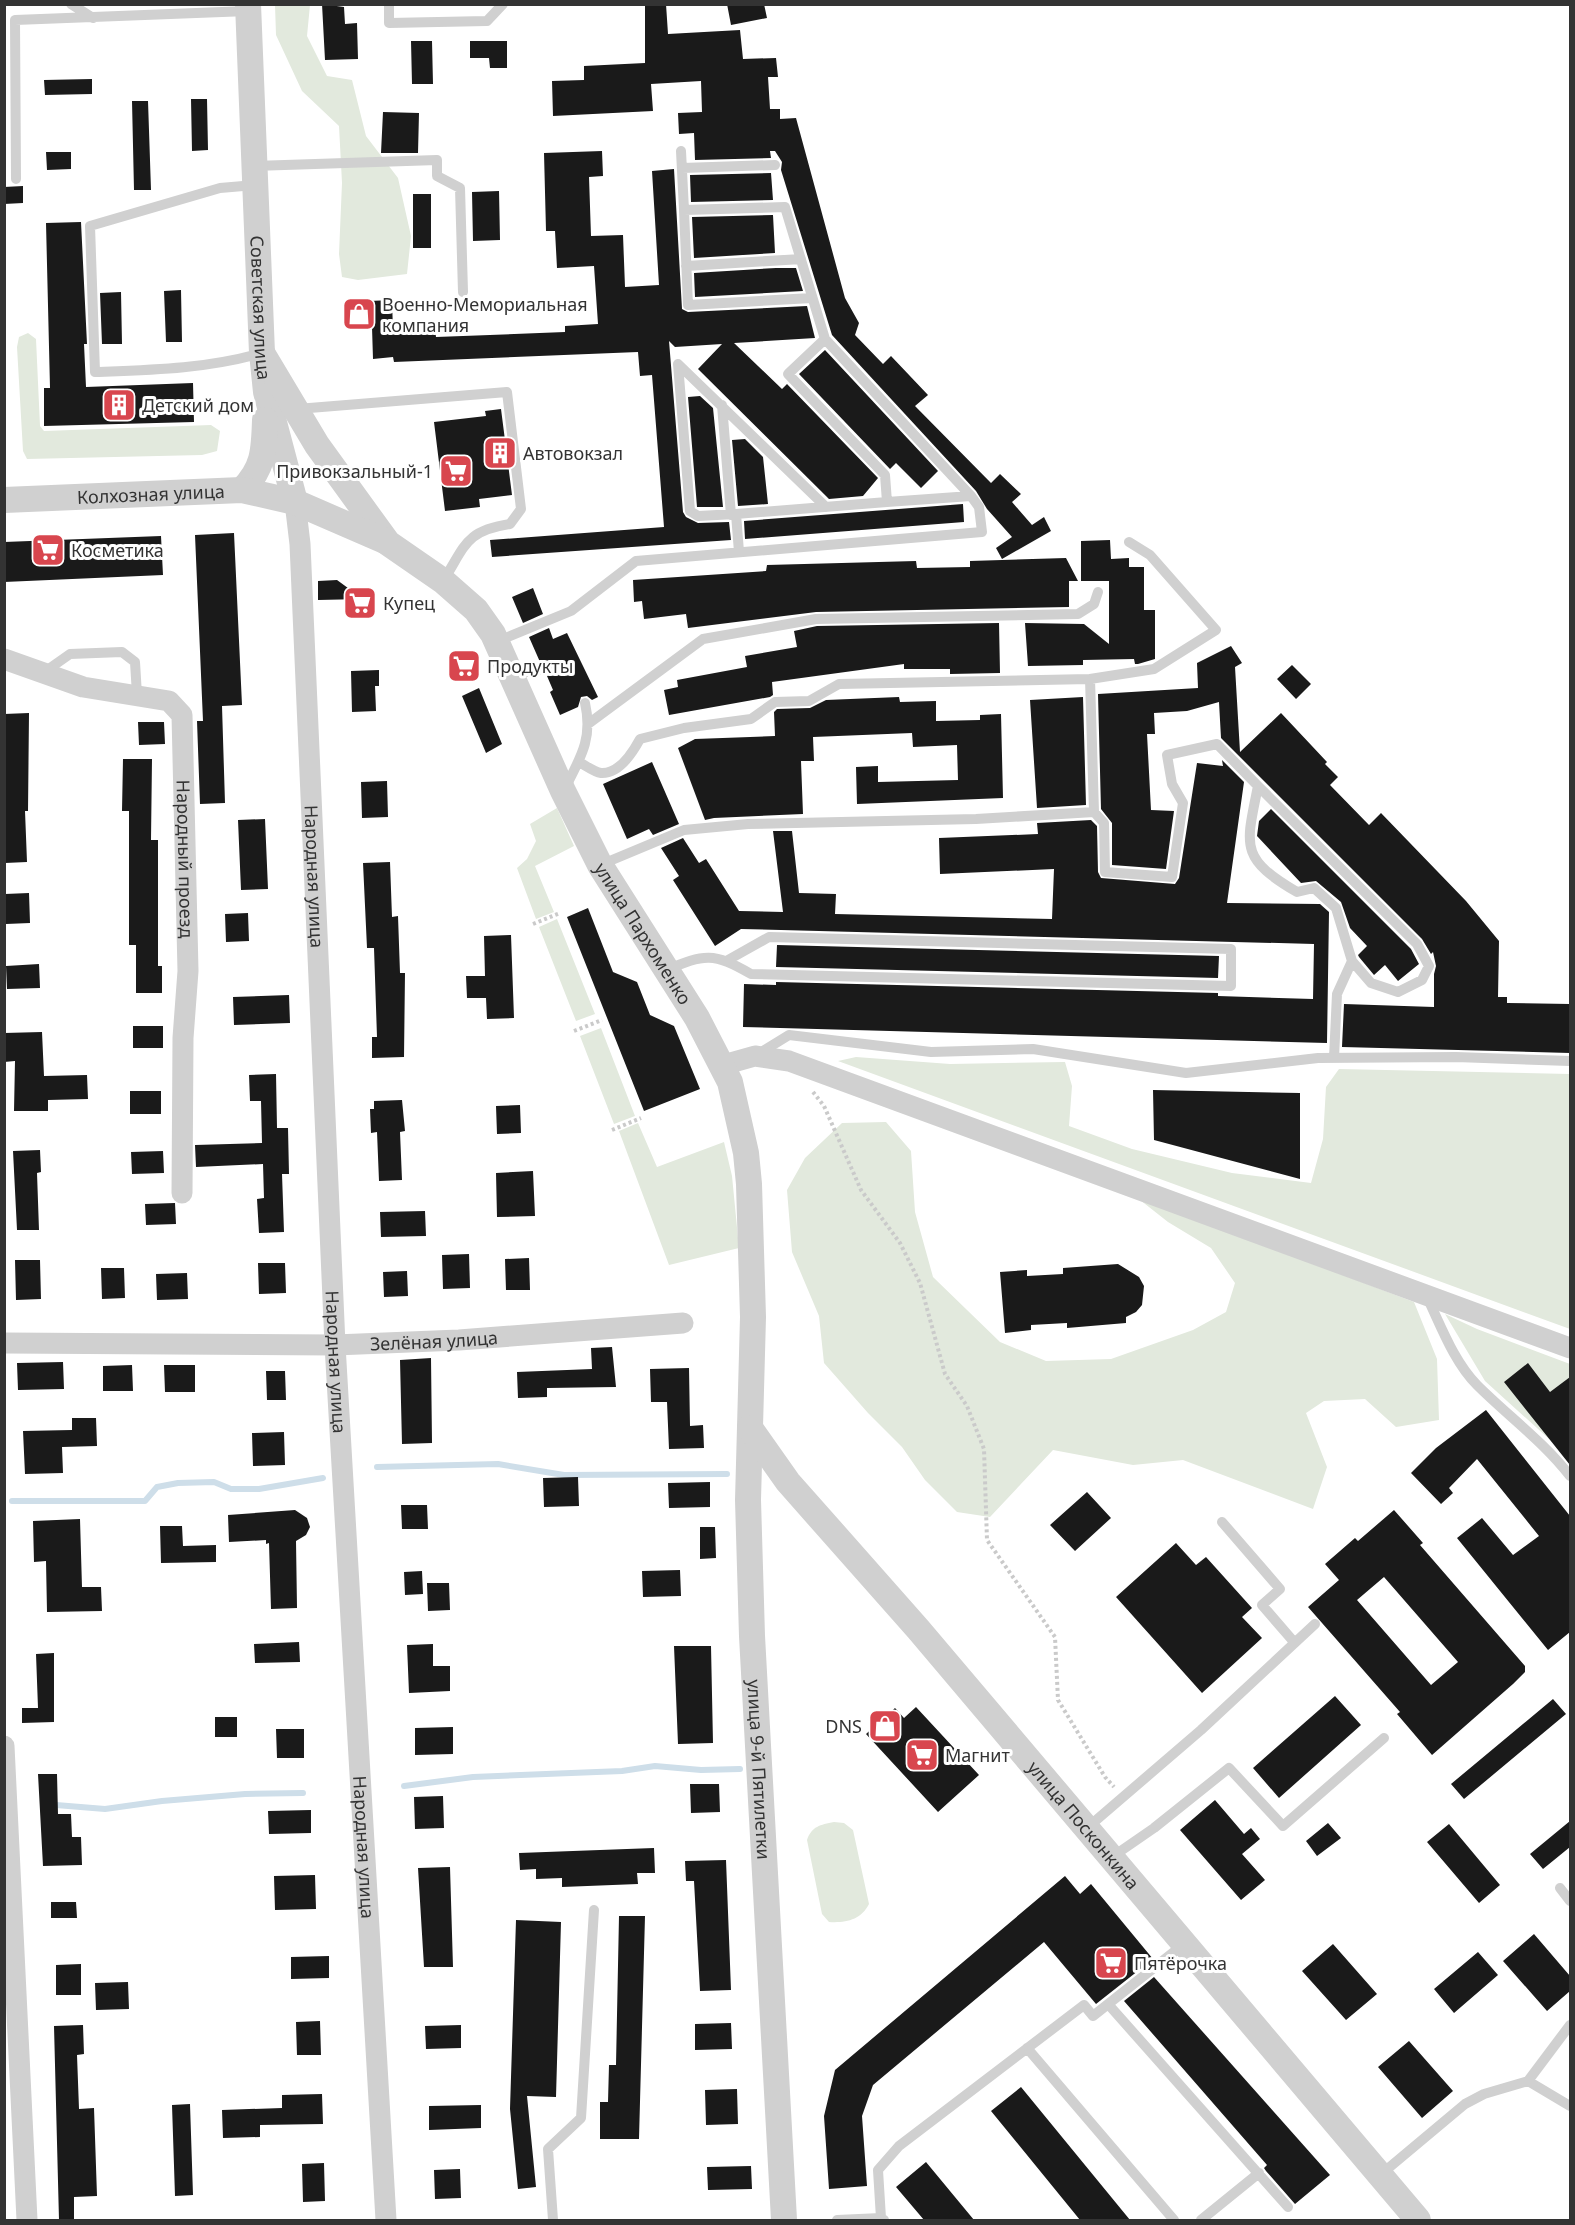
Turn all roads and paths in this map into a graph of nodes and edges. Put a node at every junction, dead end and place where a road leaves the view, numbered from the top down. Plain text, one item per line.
1 (71, 4) edge
2 (388, 4) edge
3 (503, 4) edge
4 (248, 8) edge
5 (93, 18) junction
6 (681, 151) dead end
7 (775, 165) dead end
8 (682, 168) junction
9 (254, 175) junction
10 (16, 180) dead end
11 (684, 210) junction
12 (801, 259) junction
13 (686, 266) junction
14 (463, 292) dead end
15 (812, 298) junction
16 (825, 339) junction
17 (262, 353) junction
18 (266, 392) junction
19 (722, 405) junction
20 (294, 409) junction
21 (242, 490) junction
22 (970, 496) junction
23 (4, 500) edge
24 (296, 502) junction
25 (886, 502) junction
26 (826, 507) junction
27 (734, 514) junction
28 (1129, 542) dead end
29 (388, 543) junction
30 (739, 552) junction
31 (443, 580) junction
32 (1098, 592) dead end
33 (498, 641) junction
34 (4, 660) edge
35 (552, 668) dead end
36 (43, 673) junction
37 (512, 674) junction
38 (1090, 679) junction
39 (137, 695) junction
40 (585, 703) dead end
41 (588, 723) junction
42 (579, 762) junction
43 (1258, 786) junction
44 (563, 790) junction
45 (1094, 812) junction
46 (600, 865) junction
47 (560, 913) dead end
48 (533, 924) dead end
49 (728, 960) junction
50 (1352, 961) junction
51 (666, 970) junction
52 (602, 1020) dead end
53 (574, 1031) dead end
54 (755, 1056) junction
55 (1334, 1058) junction
56 (1570, 1061) edge
57 (723, 1065) junction
58 (810, 1088) dead end
59 (641, 1118) dead end
60 (612, 1130) dead end
61 (182, 1193) dead end
62 (1425, 1294) junction
63 (753, 1317) joint
64 (683, 1323) dead end
65 (4, 1343) edge
66 (335, 1345) junction
67 (1570, 1348) edge
68 (750, 1428) junction
69 (1570, 1476) edge
70 (1222, 1522) dead end
71 (1315, 1624) dead end
72 (1294, 1642) junction
73 (1384, 1738) dead end
74 (4, 1746) edge
75 (1124, 1797) junction
76 (1087, 1828) junction
77 (1112, 1858) junction
78 (1560, 1888) dead end
79 (1570, 1900) edge
80 (594, 1910) dead end
81 (1184, 1944) junction
82 (1108, 2004) junction
83 (1570, 2025) edge
84 (1027, 2048) junction
85 (1528, 2081) junction
86 (1570, 2106) edge
87 (1259, 2173) junction
88 (1379, 2176) junction
89 (1288, 2207) dead end
90 (882, 2219) edge
91 (27, 2220) edge
92 (386, 2220) edge
93 (552, 2220) edge
94 (784, 2220) edge
95 (837, 2220) edge
96 (1174, 2220) edge
97 (1201, 2220) edge
98 (1418, 2220) edge

1 - 5 lane
2 - 3 lane
4 - 5 lane
4 - 9 street, Советская улица
5 - 10 lane
6 - 8 lane
7 - 8 lane
8 - 11 lane
9 - 14 lane
9 - 17 street, Советская улица
9 - 17 lane
11 - 12 lane
11 - 13 lane
12 - 13 lane
12 - 15 lane
13 - 15 lane
15 - 16 lane
16 - 22 lane
16 - 25 lane
17 - 18 street
17 - 20 street, Советская улица
18 - 21 street
18 - 24 street
19 - 26 lane
19 - 27 lane
19 - 27 lane
20 - 29 street, Советская улица
20 - 31 lane
21 - 23 street, Колхозная улица
21 - 24 street, Колхозная улица
22 - 25 lane
22 - 30 lane
24 - 29 street
24 - 66 street, Народная улица
25 - 26 lane
26 - 27 lane
27 - 30 lane
28 - 38 lane
29 - 31 street, Советская улица
30 - 33 lane
31 - 33 street, улица Пархоменко
32 - 41 lane
33 - 37 street, улица Пархоменко
34 - 36 street, Народный проезд
35 - 37 lane
36 - 39 street, Народный проезд
36 - 39 lane
37 - 44 street, улица Пархоменко
38 - 42 lane
38 - 45 lane
39 - 61 street, Народный проезд
40 - 41 lane
41 - 42 lane
42 - 44 lane
43 - 45 lane
43 - 50 lane
43 - 50 lane
44 - 46 street, улица Пархоменко
45 - 46 lane
46 - 51 street, улица Пархоменко
47 - 48 path
49 - 49 lane
49 - 51 lane
50 - 55 lane
51 - 57 street, улица Пархоменко
52 - 53 path
54 - 55 lane
54 - 57 street
54 - 62 street
55 - 56 lane
57 - 63 street, улица Пархоменко
58 - 75 path
59 - 60 path
62 - 67 street
62 - 69 lane
63 - 68 street, улица 9-й Пятилетки
64 - 66 street, Зелёная улица
65 - 66 street, Зелёная улица
66 - 92 street, Народная улица
68 - 76 street, улица Посконкина
68 - 94 street, улица 9-й Пятилетки
70 - 72 lane
71 - 72 lane
72 - 75 lane
73 - 77 lane
74 - 91 street
75 - 76 lane
76 - 77 street, улица Посконкина
77 - 81 street, улица Посконкина
78 - 79 lane
80 - 93 lane
81 - 82 lane
81 - 88 street, улица Посконкина
82 - 84 lane
82 - 87 lane
83 - 85 lane
84 - 90 lane
84 - 96 lane
85 - 86 lane
85 - 88 lane
87 - 89 lane
87 - 97 lane
88 - 98 street, улица Посконкина
90 - 95 lane

